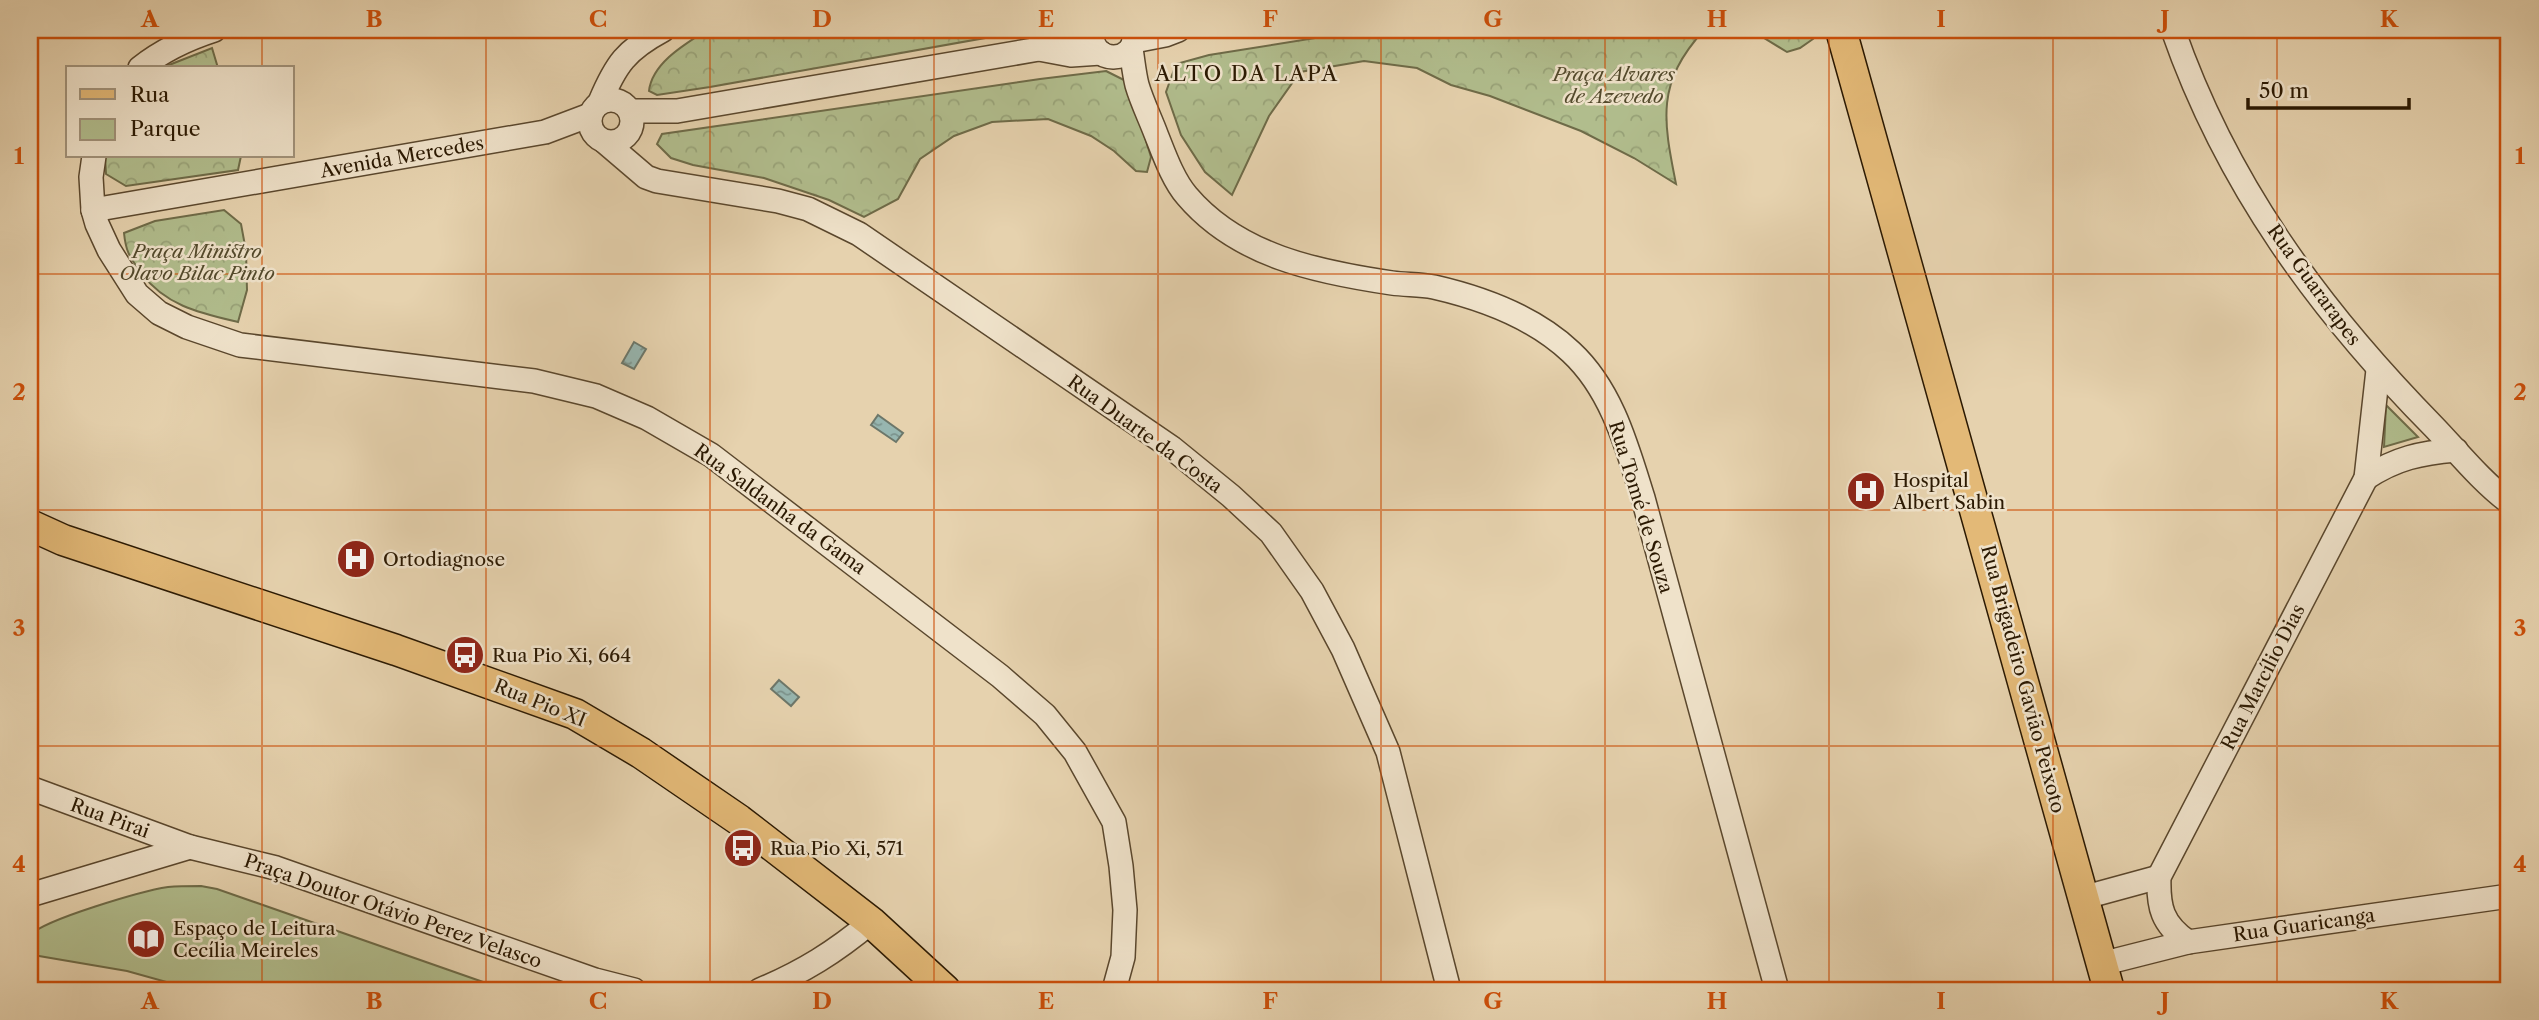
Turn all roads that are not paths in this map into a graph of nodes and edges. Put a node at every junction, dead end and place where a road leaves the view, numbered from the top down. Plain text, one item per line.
1 (214, 30) edge
2 (663, 30) edge
3 (1093, 30) edge
4 (1178, 30) edge
5 (1841, 30) edge
6 (2174, 30) edge
7 (1133, 40) edge
8 (1039, 49) junction
9 (1101, 53) junction
10 (143, 66) edge
11 (612, 121) junction
12 (94, 158) edge
13 (93, 210) junction
14 (2378, 370) junction
15 (2456, 450) junction
16 (2366, 478) junction
17 (2509, 502) edge
18 (30, 526) edge
19 (30, 538) edge
20 (63, 540) junction
21 (30, 788) edge
22 (190, 847) junction
23 (2159, 877) junction
24 (30, 895) edge
25 (2509, 896) edge
26 (2082, 898) junction
27 (872, 922) junction
28 (2189, 942) junction
29 (2105, 977) edge
30 (634, 990) edge
31 (760, 990) edge
32 (945, 990) edge
33 (1114, 990) edge
34 (1449, 990) edge
35 (1777, 990) edge

1 - 10 street
2 - 11 street
3 - 8 street, Avenida Mercedes
3 - 9 street
4 - 7 street
5 - 26 main road, Rua Brigadeiro Gavião Peixoto
6 - 14 street, Rua Guararapes
7 - 9 street, Avenida Mercedes
7 - 35 street, Rua Tomé de Souza
8 - 9 street, Avenida Mercedes
8 - 11 street, Avenida Mercedes
11 - 13 street, Avenida Mercedes
11 - 34 street, Rua Duarte da Costa
12 - 13 street, Rua Saldanha da Gama
13 - 33 street, Rua Saldanha da Gama
14 - 15 street, Rua Guararapes
14 - 16 street, Rua Marcílio Dias
15 - 16 street
15 - 17 street, Rua Guararapes
16 - 23 street, Rua Marcílio Dias
18 - 20 main road, Rua Pio XI
19 - 20 main road
20 - 27 main road, Rua Pio XI
21 - 22 street, Rua Pirai
22 - 24 street
22 - 30 street, Praça Doutor Otávio Perez Velasco
23 - 26 street
23 - 28 street
25 - 28 street, Rua Guaricanga
26 - 29 main road, Rua Brigadeiro Gavião Peixoto
27 - 31 street
27 - 32 main road, Rua Pio XI
28 - 29 street, Rua Guaricanga

